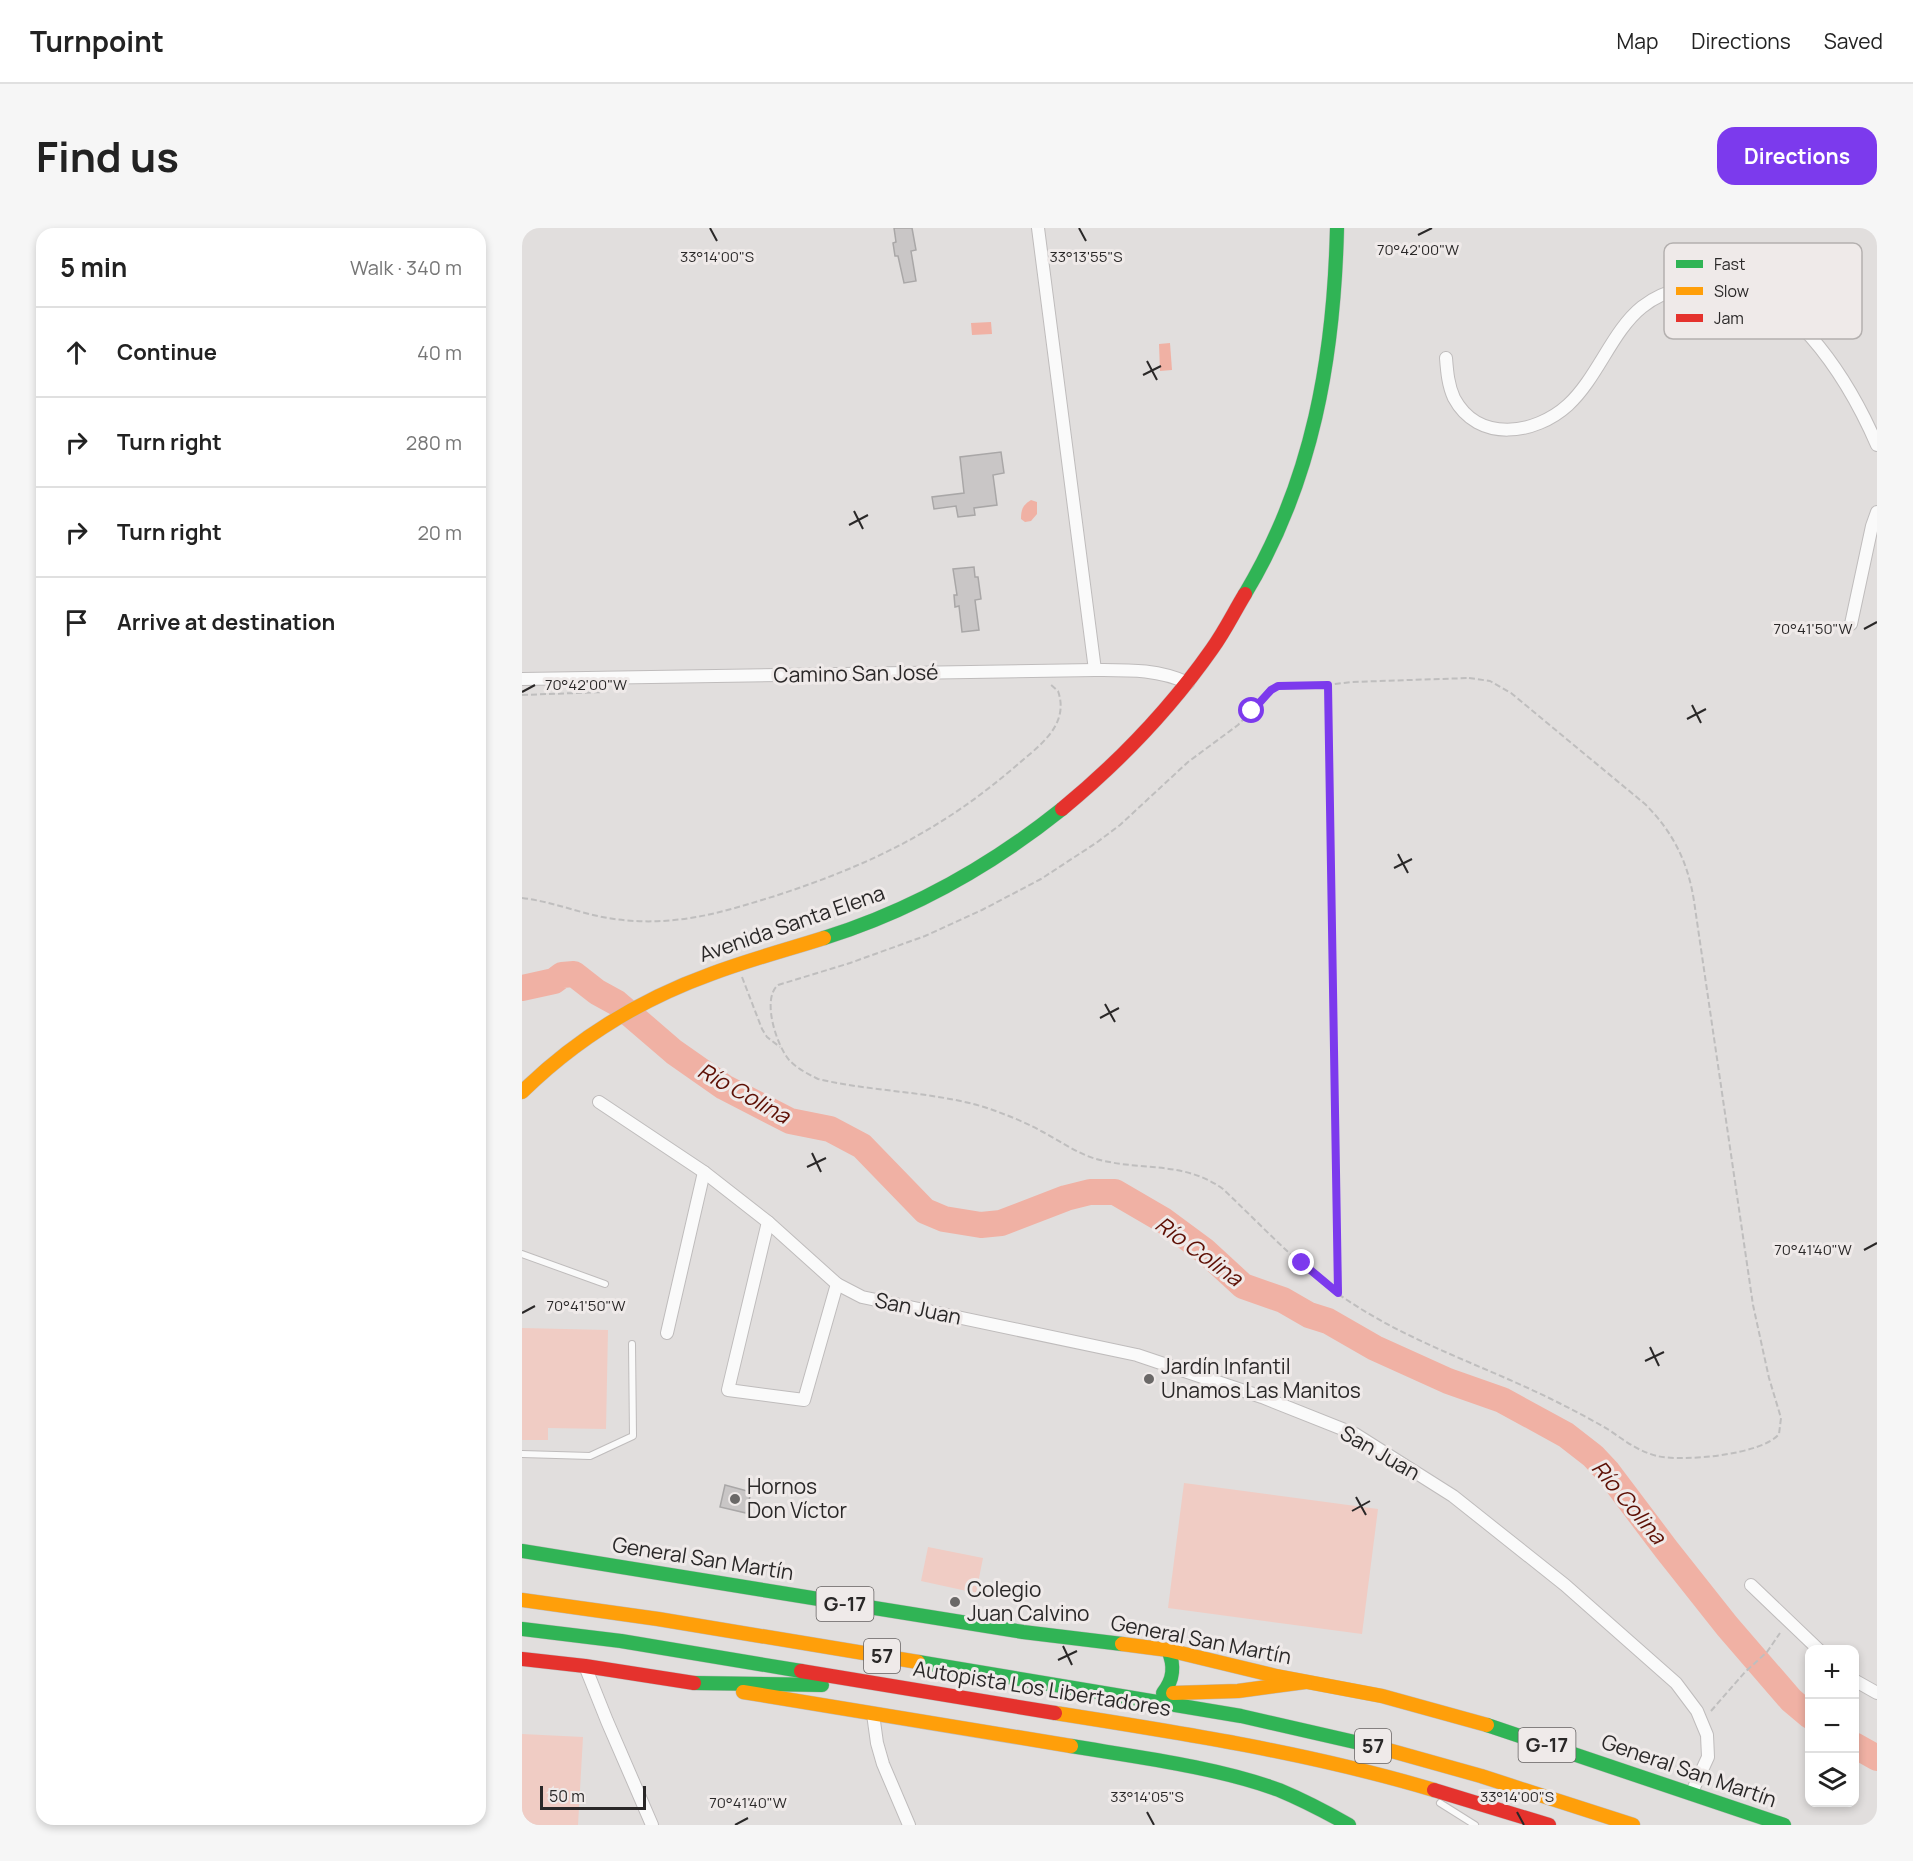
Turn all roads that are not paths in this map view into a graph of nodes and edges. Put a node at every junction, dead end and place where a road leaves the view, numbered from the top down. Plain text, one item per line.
1 (1038, 228) edge
2 (1337, 228) edge
3 (1664, 296) edge
4 (1812, 339) edge
5 (1446, 358) dead end
6 (1877, 445) edge
7 (1877, 513) edge
8 (1851, 624) dead end
9 (1095, 670) junction
10 (522, 679) edge
11 (1188, 683) junction
12 (522, 1092) edge
13 (599, 1102) dead end
14 (704, 1172) junction
15 (768, 1222) junction
16 (522, 1254) edge
17 (605, 1284) dead end
18 (837, 1284) junction
19 (667, 1333) dead end
20 (632, 1344) dead end
21 (522, 1454) edge
22 (523, 1551) edge
23 (1751, 1585) dead end
24 (522, 1600) edge
25 (522, 1629) edge
26 (1814, 1645) edge
27 (1168, 1650) junction
28 (522, 1659) edge
29 (585, 1666) junction
30 (1305, 1682) junction
31 (694, 1683) junction
32 (1859, 1683) edge
33 (901, 1686) junction
34 (1107, 1693) junction
35 (1163, 1693) junction
36 (1877, 1693) edge
37 (873, 1713) junction
38 (1382, 1776) junction
39 (1691, 1794) junction
40 (652, 1825) edge
41 (909, 1825) edge
42 (1349, 1825) edge
43 (1475, 1825) edge
44 (1549, 1825) edge
45 (1634, 1825) edge
46 (1784, 1825) edge

1 - 9 street
2 - 11 main road, Avenida Santa Elena
3 - 5 street
4 - 6 street
7 - 8 street
9 - 10 street, Camino San José
9 - 11 street, Camino San José
11 - 12 main road, Avenida Santa Elena
13 - 14 street, San Juan
14 - 15 street, San Juan
14 - 19 street
15 - 18 street, San Juan
15 - 18 street
16 - 17 lane
18 - 39 street, San Juan
20 - 21 lane
22 - 27 main road, General San Martín / G-17
23 - 26 street
24 - 34 main road, Autopista Los Libertadores / 57
25 - 33 main road, Autopista Los Libertadores / 57
27 - 30 main road, General San Martín / G-17
27 - 35 main road
28 - 29 main road
29 - 31 main road
29 - 40 street
30 - 35 main road
30 - 39 main road, General San Martín / G-17
31 - 33 main road
31 - 37 main road
32 - 36 street
33 - 38 main road, Autopista Los Libertadores / 57
34 - 35 main road
34 - 45 main road, Autopista Los Libertadores / 57
37 - 41 street
37 - 42 main road
38 - 43 lane
38 - 44 main road, Autopista Los Libertadores / 57
39 - 46 main road, General San Martín / G-17

